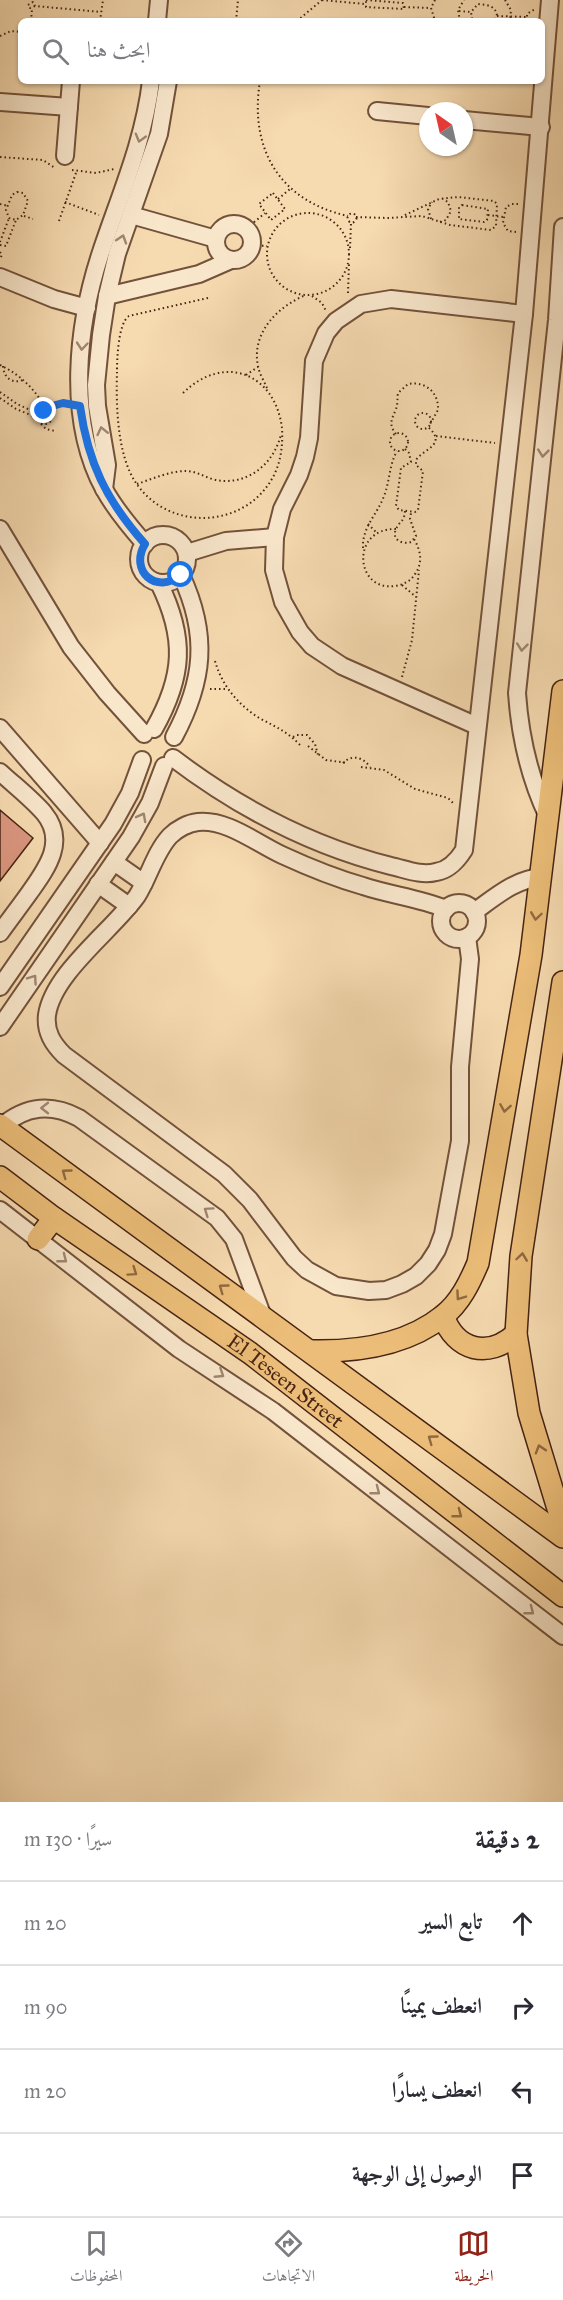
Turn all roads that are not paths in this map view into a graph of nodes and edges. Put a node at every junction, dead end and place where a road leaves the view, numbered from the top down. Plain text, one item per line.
1 (159, 0) edge
2 (550, 0) edge
3 (157, 18) edge
4 (545, 71) edge
5 (70, 84) edge
6 (151, 84) edge
7 (167, 84) edge
8 (544, 84) edge
9 (0, 102) edge
10 (69, 107) junction
11 (376, 111) dead end
12 (419, 115) edge
13 (473, 121) edge
14 (541, 127) junction
15 (65, 156) dead end
16 (129, 204) junction
17 (563, 227) edge
18 (216, 239) junction
19 (231, 260) junction
20 (0, 277) edge
21 (107, 296) junction
22 (87, 308) junction
23 (524, 314) junction
24 (104, 489) junction
25 (0, 529) edge
26 (275, 537) junction
27 (145, 544) junction
28 (187, 553) junction
29 (181, 575) junction
30 (159, 583) junction
31 (563, 691) edge
32 (477, 726) junction
33 (0, 728) edge
34 (149, 731) junction
35 (174, 737) junction
36 (142, 760) junction
37 (169, 762) junction
38 (0, 771) edge
39 (548, 818) junction
40 (100, 843) junction
41 (114, 862) junction
42 (542, 877) junction
43 (144, 883) junction
44 (98, 884) junction
45 (129, 906) junction
46 (446, 909) junction
47 (474, 912) junction
48 (0, 933) edge
49 (467, 937) junction
50 (563, 982) edge
51 (0, 987) edge
52 (0, 1027) edge
53 (1, 1125) edge
54 (0, 1178) edge
55 (0, 1210) edge
56 (54, 1218) junction
57 (38, 1239) junction
58 (443, 1316) junction
59 (263, 1317) junction
60 (516, 1335) junction
61 (311, 1351) junction
62 (563, 1525) edge
63 (563, 1537) edge
64 (563, 1596) edge
65 (563, 1636) edge

1 - 3 street
2 - 4 street
5 - 10 street
6 -> 16 street
7 - 16 street
8 - 14 street
9 - 10 street
10 - 15 street
11 - 12 street
13 - 14 street
14 - 23 street
16 - 18 street
21 -> 16 street
16 - 22 street
17 -> 39 street
18 - 19 street
18 - 19 street
19 - 21 street
20 - 22 street
24 -> 21 street
22 -> 24 street
23 - 26 street
23 - 32 street
24 - 27 street
25 - 34 street
26 - 28 street
26 - 32 street
27 - 28 street
27 - 30 street
28 - 29 street
29 - 30 street
29 - 35 street
30 - 34 street
31 - 39 main road
32 - 37 street
33 - 40 street
34 - 35 street
34 - 36 street
35 - 37 street
36 - 37 street
36 - 40 street
41 -> 37 street
38 - 48 street
39 - 42 main road
40 - 51 street
41 - 43 street
41 - 44 street
42 - 47 street
42 -> 58 main road
43 - 45 street
43 - 46 street
44 - 45 street
52 -> 44 street
45 - 49 street
46 - 47 street
46 - 49 street
47 - 49 street
60 -> 50 main road
59 -> 53 main road, El Teseen Street
59 -> 53 street
54 - 56 main road, El Teseen Street
55 - 57 street
56 - 57 main road
56 -> 64 main road, El Teseen Street
57 -> 65 street
58 - 60 main road
58 - 61 main road
59 - 61 main road, El Teseen Street
62 -> 60 main road
63 -> 61 main road, El Teseen Street

